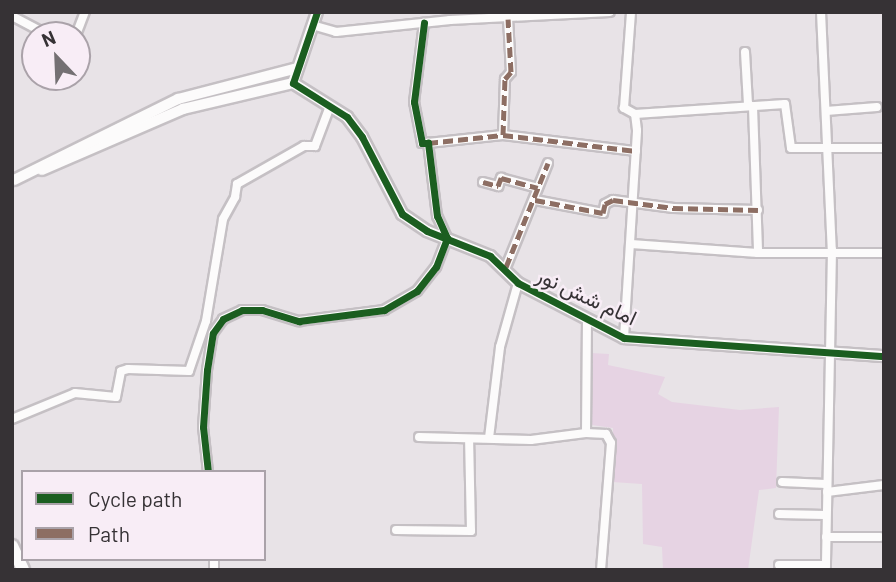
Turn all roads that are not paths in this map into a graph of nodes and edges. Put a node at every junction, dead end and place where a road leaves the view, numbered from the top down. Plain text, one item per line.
1 (317, 12) edge
2 (610, 12) edge
3 (631, 12) edge
4 (821, 12) edge
5 (508, 19) junction
6 (424, 23) junction
7 (312, 25) junction
8 (745, 52) dead end
9 (294, 69) junction
10 (293, 83) junction
11 (748, 104) junction
12 (330, 106) junction
13 (877, 107) dead end
14 (826, 111) junction
15 (635, 114) junction
16 (503, 135) junction
17 (428, 144) junction
18 (828, 147) junction
19 (884, 148) edge
20 (636, 151) junction
21 (548, 163) dead end
22 (13, 180) edge
23 (483, 182) dead end
24 (538, 188) junction
25 (535, 200) junction
26 (632, 203) junction
27 (758, 211) junction
28 (447, 238) junction
29 (631, 244) junction
30 (832, 250) junction
31 (758, 253) junction
32 (884, 253) edge
33 (506, 267) junction
34 (518, 283) junction
35 (587, 319) junction
36 (624, 338) junction
37 (831, 354) junction
38 (884, 356) edge
39 (188, 370) junction
40 (207, 370) junction
41 (12, 419) edge
42 (586, 433) junction
43 (419, 437) dead end
44 (489, 438) junction
45 (470, 439) junction
46 (208, 470) edge
47 (782, 482) dead end
48 (884, 485) edge
49 (827, 488) junction
50 (779, 514) dead end
51 (825, 515) junction
52 (396, 530) dead end
53 (826, 537) junction
54 (880, 537) dead end
55 (12, 546) edge
56 (779, 565) dead end
57 (826, 567) edge
58 (23, 570) edge
59 (601, 570) edge

1 - 7 street
2 - 5 street
3 - 15 street
4 - 14 street
5 - 6 street
5 - 16 street
6 - 7 street
6 - 17 street
7 - 9 street
8 - 11 street
9 - 10 street
9 - 22 street
10 - 12 street, امام شش نور
10 - 22 street
11 - 15 street
11 - 18 street
11 - 27 street
12 - 28 street, امام شش نور
12 - 39 street
13 - 14 street
14 - 18 street
15 - 20 street
16 - 17 street
16 - 20 street
17 - 28 street
18 - 19 street
18 - 30 street
20 - 26 street
21 - 24 street
23 - 24 street
24 - 25 street
25 - 26 street
25 - 33 street
26 - 27 street
26 - 29 street
27 - 31 street
28 - 33 street, امام شش نور
28 - 40 street
29 - 31 street
29 - 36 street
30 - 31 street
30 - 32 street
30 - 37 street
33 - 34 street, امام شش نور
34 - 35 street, امام شش نور
34 - 44 street
35 - 36 street, امام شش نور
35 - 42 street
36 - 37 street, امام شش نور
37 - 38 street, امام شش نور
37 - 49 street
39 - 40 street
39 - 41 street
40 - 46 street
42 - 44 street
42 - 59 street
43 - 45 street
44 - 45 street
45 - 52 street
47 - 49 street
48 - 49 street
49 - 51 street
50 - 51 street
51 - 53 street
53 - 54 street
53 - 57 street
55 - 58 highway
56 - 57 street

